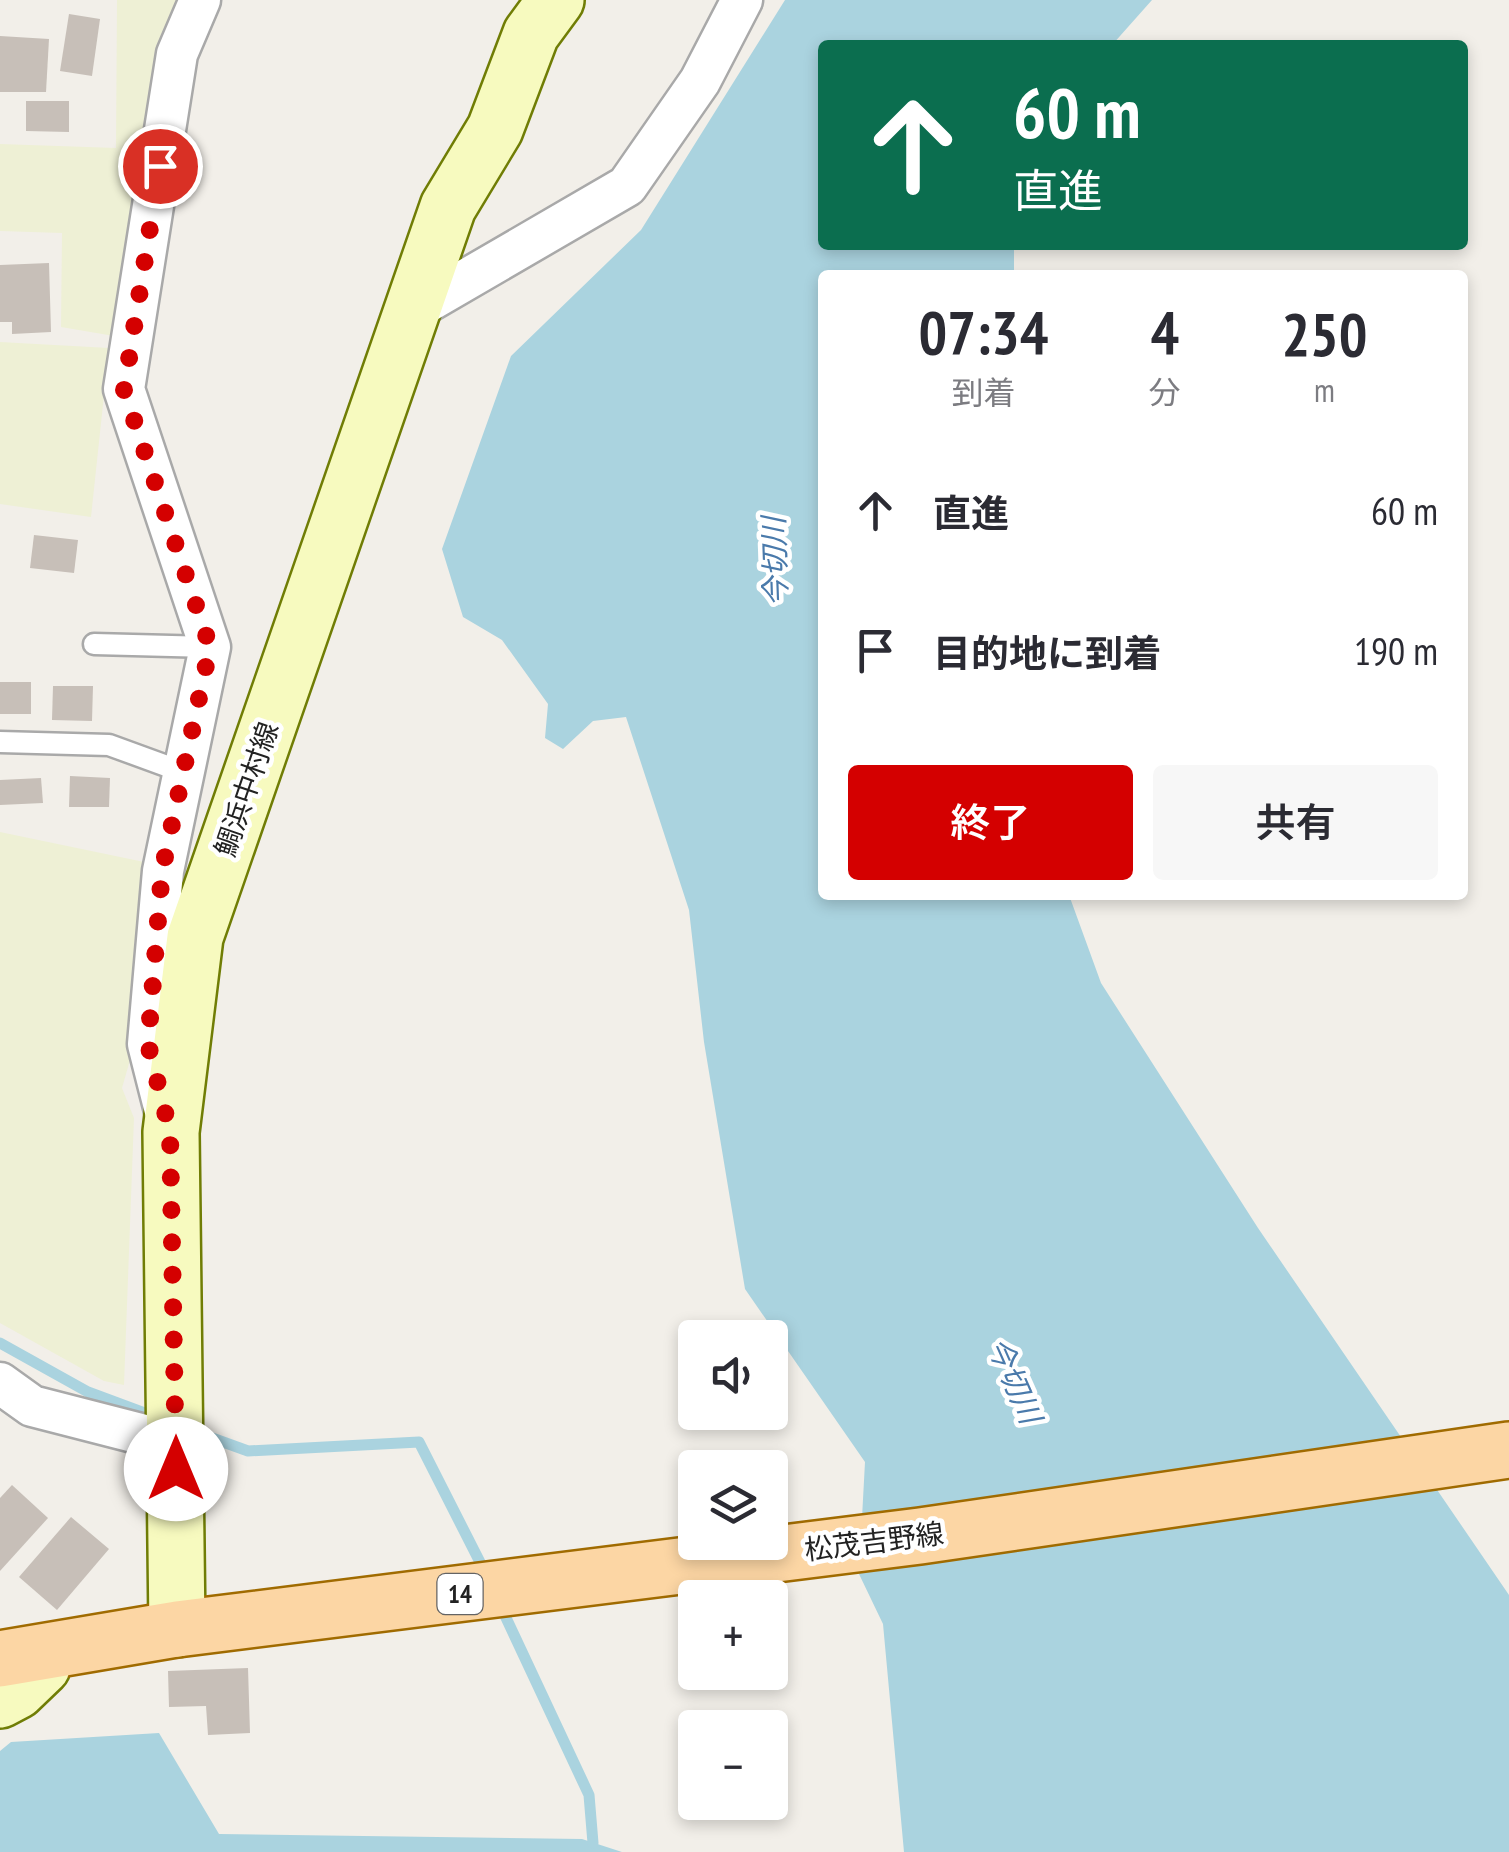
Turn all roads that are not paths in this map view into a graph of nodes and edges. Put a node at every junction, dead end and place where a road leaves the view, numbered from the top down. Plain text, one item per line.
1 (200, 0) edge
2 (556, 0) edge
3 (742, 0) edge
4 (412, 311) junction
5 (94, 644) dead end
6 (210, 647) junction
7 (0, 742) edge
8 (184, 772) junction
9 (170, 1132) junction
10 (0, 1384) edge
11 (176, 1442) junction
12 (1509, 1450) edge
13 (177, 1630) junction
14 (21, 1656) edge
15 (0, 1700) edge

1 - 6 street
2 - 4 main road, 鯛浜中村線
3 - 4 street
4 - 9 main road, 鯛浜中村線
5 - 6 lane
6 - 8 street
7 - 8 lane
8 - 9 street
9 - 11 main road, 鯛浜中村線
10 - 11 street
11 - 13 main road, 鯛浜中村線
12 - 13 main road, 松茂吉野線 / 14
13 - 14 main road, 松茂吉野線 / 14
14 - 15 main road

